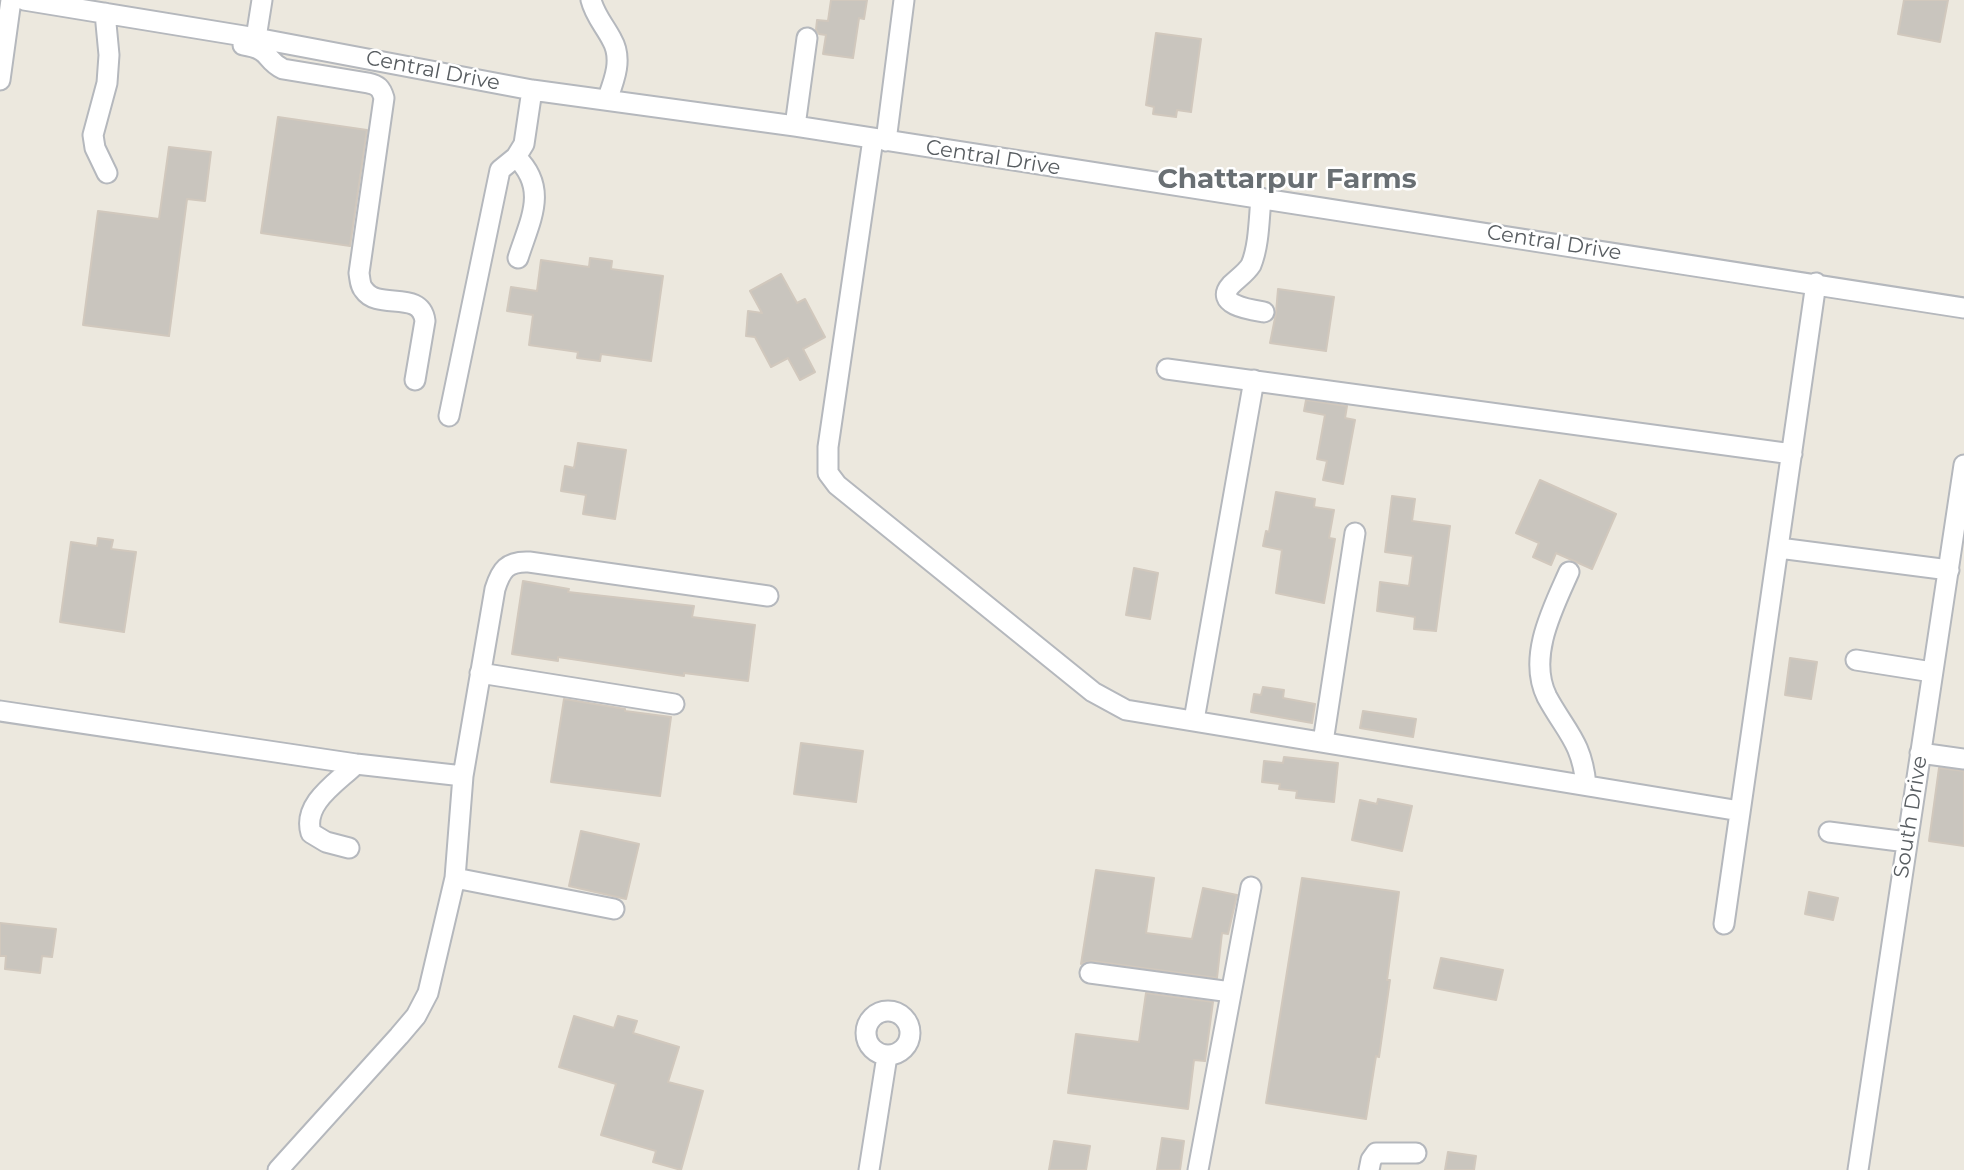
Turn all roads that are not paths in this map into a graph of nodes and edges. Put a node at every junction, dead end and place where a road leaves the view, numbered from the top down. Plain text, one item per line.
1 (11, 0) edge
2 (24, 0) edge
3 (262, 0) edge
4 (591, 0) edge
5 (904, 0) edge
6 (105, 13) junction
7 (216, 32) junction
8 (256, 38) junction
9 (807, 38) dead end
10 (0, 80) edge
11 (532, 90) junction
12 (607, 100) junction
13 (795, 126) junction
14 (880, 140) junction
15 (516, 157) junction
16 (107, 173) dead end
17 (1261, 198) junction
18 (518, 258) dead end
19 (1816, 284) junction
20 (1964, 308) edge
21 (1264, 312) dead end
22 (1167, 369) dead end
23 (415, 380) dead end
24 (1254, 380) junction
25 (449, 416) dead end
26 (1792, 454) junction
27 (1964, 465) edge
28 (1355, 533) dead end
29 (1779, 548) junction
30 (1949, 570) junction
31 (1569, 572) dead end
32 (768, 596) dead end
33 (1856, 660) dead end
34 (1933, 672) junction
35 (480, 673) junction
36 (674, 704) dead end
37 (0, 712) edge
38 (1194, 720) junction
39 (1323, 741) junction
40 (1920, 752) junction
41 (1964, 759) edge
42 (356, 764) junction
43 (463, 776) junction
44 (1586, 785) junction
45 (1740, 811) junction
46 (1829, 832) dead end
47 (1907, 842) junction
48 (349, 848) dead end
49 (455, 878) junction
50 (1251, 887) dead end
51 (614, 909) dead end
52 (1724, 924) dead end
53 (1090, 973) dead end
54 (1231, 992) junction
55 (887, 1056) dead end
56 (1416, 1153) dead end
57 (278, 1170) edge
58 (869, 1170) edge
59 (1198, 1170) edge
60 (1369, 1170) edge
61 (1858, 1170) edge

1 - 10 street
2 - 6 street, Central Drive
3 - 8 street
4 - 12 street
5 - 14 street
6 - 7 street, Central Drive
6 - 16 street
7 - 8 street, Central Drive
7 - 23 street
8 - 11 street, Central Drive
9 - 13 street
11 - 12 street, Central Drive
11 - 15 street
12 - 13 street, Central Drive
13 - 14 street, Central Drive
14 - 17 street, Central Drive
14 - 38 street
15 - 18 street
15 - 25 street
17 - 19 street, Central Drive
17 - 21 street
19 - 20 street, Central Drive
19 - 26 street
22 - 24 street
24 - 26 street
24 - 38 street
26 - 29 street
27 - 30 street, South Drive
28 - 39 street
29 - 30 street
29 - 45 street
30 - 34 street, South Drive
31 - 44 street
32 - 35 street
33 - 34 street
34 - 40 street, South Drive
35 - 36 street
35 - 43 street
37 - 42 street
38 - 39 street
39 - 44 street
40 - 41 street
40 - 47 street, South Drive
42 - 43 street
42 - 48 street
43 - 49 street
44 - 45 street
45 - 52 street
46 - 47 street
47 - 61 street, South Drive
49 - 51 street
49 - 57 street
50 - 54 street
53 - 54 street
54 - 59 street
55 - 58 street
56 - 60 street

